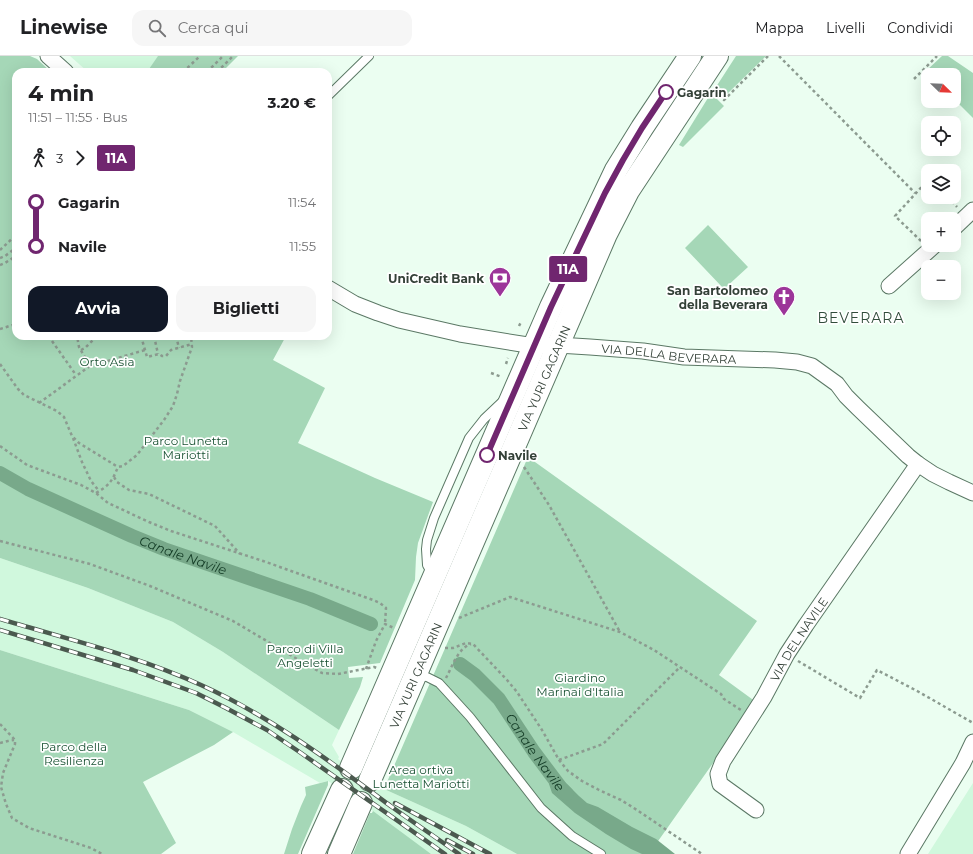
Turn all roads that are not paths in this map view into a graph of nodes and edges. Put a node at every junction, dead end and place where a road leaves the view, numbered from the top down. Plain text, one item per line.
1 (48, 56) edge
2 (368, 56) edge
3 (690, 56) edge
4 (717, 56) edge
5 (62, 68) edge
6 (332, 92) edge
7 (973, 210) edge
8 (961, 221) edge
9 (926, 252) edge
10 (889, 286) dead end
11 (332, 290) edge
12 (558, 345) junction
13 (534, 346) junction
14 (918, 464) junction
15 (973, 493) edge
16 (415, 676) junction
17 (973, 742) edge
18 (352, 768) dead end
19 (370, 780) dead end
20 (342, 790) dead end
21 (361, 803) dead end
22 (756, 810) dead end
23 (314, 854) edge
24 (339, 854) edge
25 (601, 854) edge
26 (908, 854) edge

1 - 5 street
2 - 6 lane
3 - 13 main road, VIA YURI GAGARIN
4 - 12 main road, VIA YURI GAGARIN
7 - 8 street
9 - 10 street
11 - 13 street, VIA DELLA BEVERARA
12 - 13 street, VIA DELLA BEVERARA
12 - 14 street, VIA DELLA BEVERARA
12 - 16 main road, VIA YURI GAGARIN
13 - 18 main road, VIA YURI GAGARIN
14 - 15 street, VIA DELLA BEVERARA
14 - 22 street, VIA DEL NAVILE
16 - 19 main road, VIA YURI GAGARIN
16 - 25 lane
17 - 26 street
20 - 23 main road
21 - 24 main road

